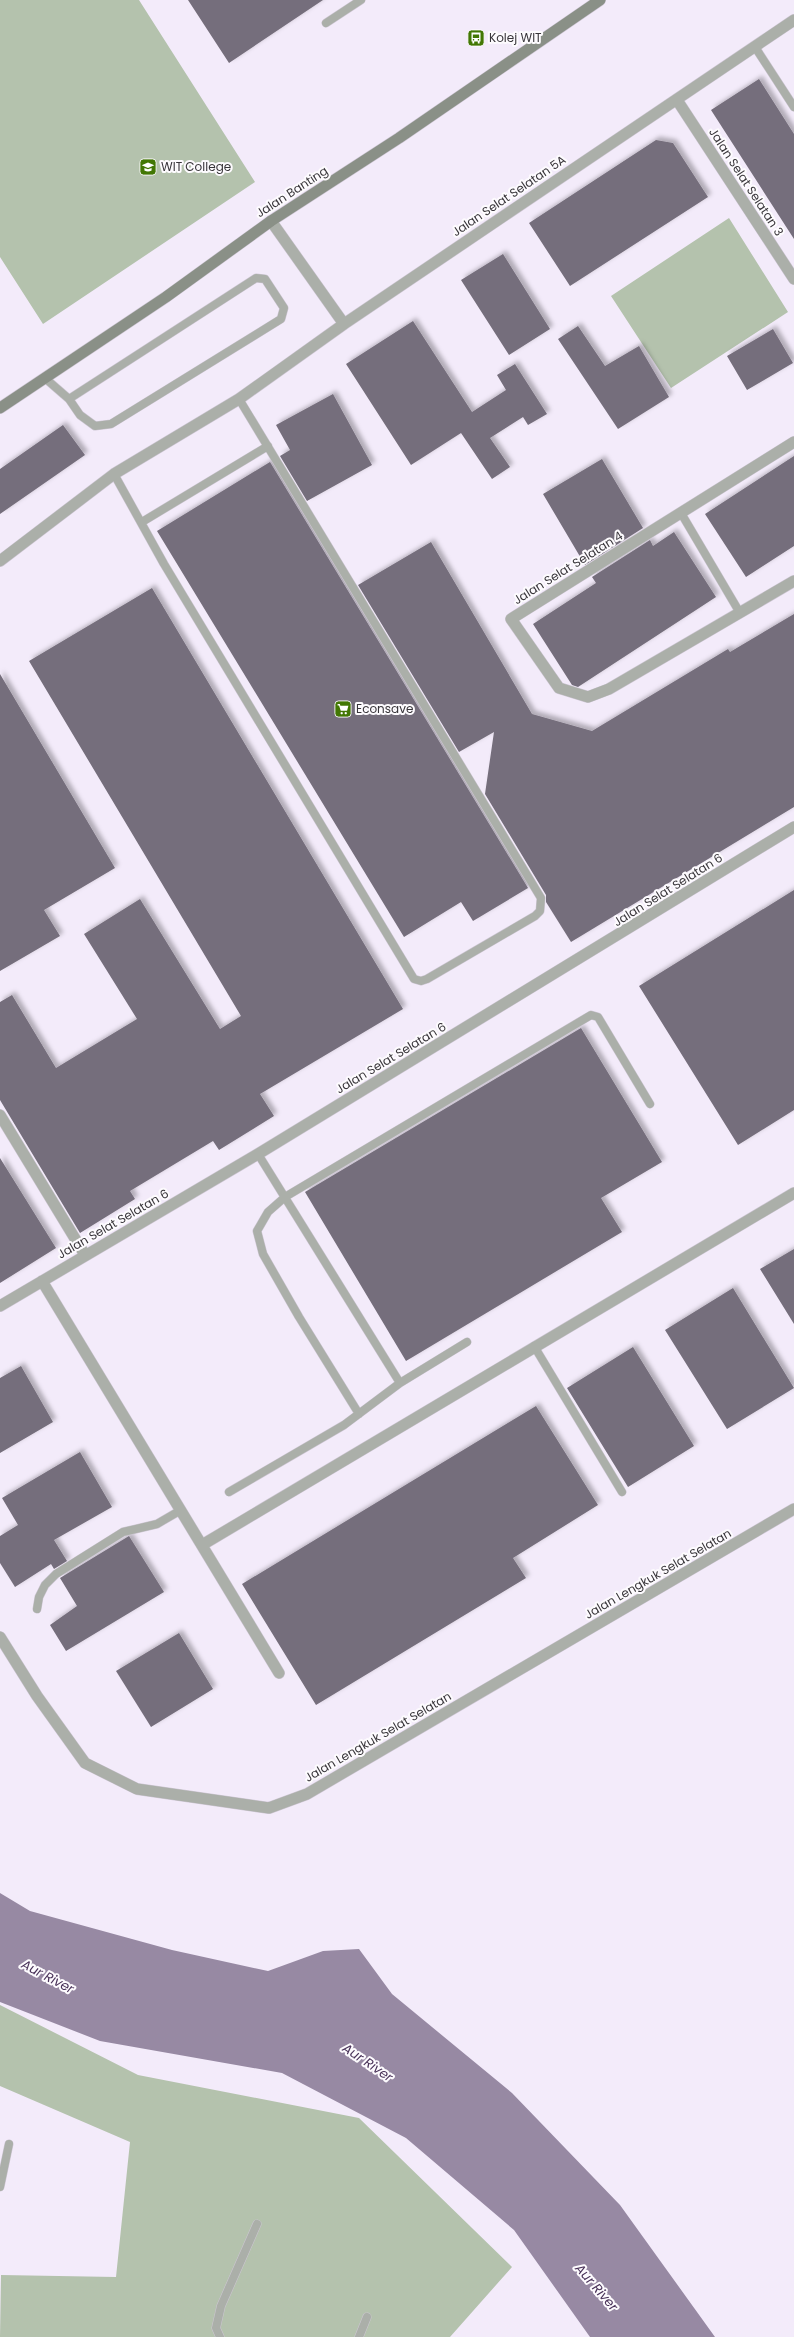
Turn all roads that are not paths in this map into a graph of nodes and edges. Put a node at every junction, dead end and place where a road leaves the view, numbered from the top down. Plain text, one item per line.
1 (361, 0) edge
2 (600, 0) edge
3 (794, 20) edge
4 (326, 23) dead end
5 (755, 47) junction
6 (677, 100) junction
7 (794, 107) edge
8 (271, 221) junction
9 (794, 279) edge
10 (344, 324) junction
11 (46, 378) junction
12 (69, 399) junction
13 (238, 399) junction
14 (0, 408) edge
15 (794, 442) edge
16 (268, 446) junction
17 (114, 474) junction
18 (681, 513) junction
19 (142, 522) junction
20 (0, 561) edge
21 (794, 581) edge
22 (740, 612) junction
23 (794, 827) edge
24 (650, 1104) dead end
25 (0, 1116) edge
26 (258, 1154) junction
27 (794, 1193) edge
28 (285, 1197) junction
29 (85, 1255) junction
30 (42, 1281) junction
31 (0, 1306) edge
32 (467, 1342) dead end
33 (534, 1346) junction
34 (400, 1383) junction
35 (359, 1414) junction
36 (229, 1492) dead end
37 (622, 1492) dead end
38 (794, 1509) edge
39 (181, 1510) junction
40 (202, 1545) junction
41 (37, 1609) dead end
42 (0, 1637) edge
43 (279, 1673) dead end
44 (9, 2144) dead end
45 (0, 2187) edge
46 (257, 2224) dead end
47 (367, 2317) dead end
48 (220, 2337) edge
49 (359, 2337) edge

1 - 4 lane
2 - 8 main road, Jalan Banting
3 - 5 street, Jalan Selat Selatan 5A
5 - 6 street, Jalan Selat Selatan 5A
5 - 7 lane
6 - 9 street, Jalan Selat Selatan 3
6 - 10 street, Jalan Selat Selatan 5A
8 - 10 street
8 - 11 main road, Jalan Banting
10 - 13 street, Jalan Selat Selatan 5A
11 - 12 lane
11 - 14 main road, Jalan Banting
12 - 12 lane
13 - 16 lane
13 - 17 street, Jalan Selat Selatan 5A
15 - 18 street, Jalan Selat Selatan 4
16 - 19 lane
16 - 19 lane
17 - 19 lane
17 - 20 street, Jalan Selat Selatan 5A
18 - 22 lane
18 - 22 street, Jalan Selat Selatan 4
21 - 22 street, Jalan Selat Selatan 4
23 - 26 street, Jalan Selat Selatan 6
24 - 28 lane
25 - 29 street
26 - 28 lane
26 - 29 street, Jalan Selat Selatan 6
27 - 33 street
28 - 34 lane
28 - 35 lane
29 - 30 street, Jalan Selat Selatan 6
30 - 31 street, Jalan Selat Selatan 6
30 - 39 street
32 - 34 lane
33 - 37 lane
33 - 40 street
34 - 35 lane
35 - 36 lane
38 - 42 street, Jalan Lengkuk Selat Selatan
39 - 40 street
39 - 41 lane
40 - 43 street
44 - 45 lane
46 - 48 lane
47 - 49 lane

